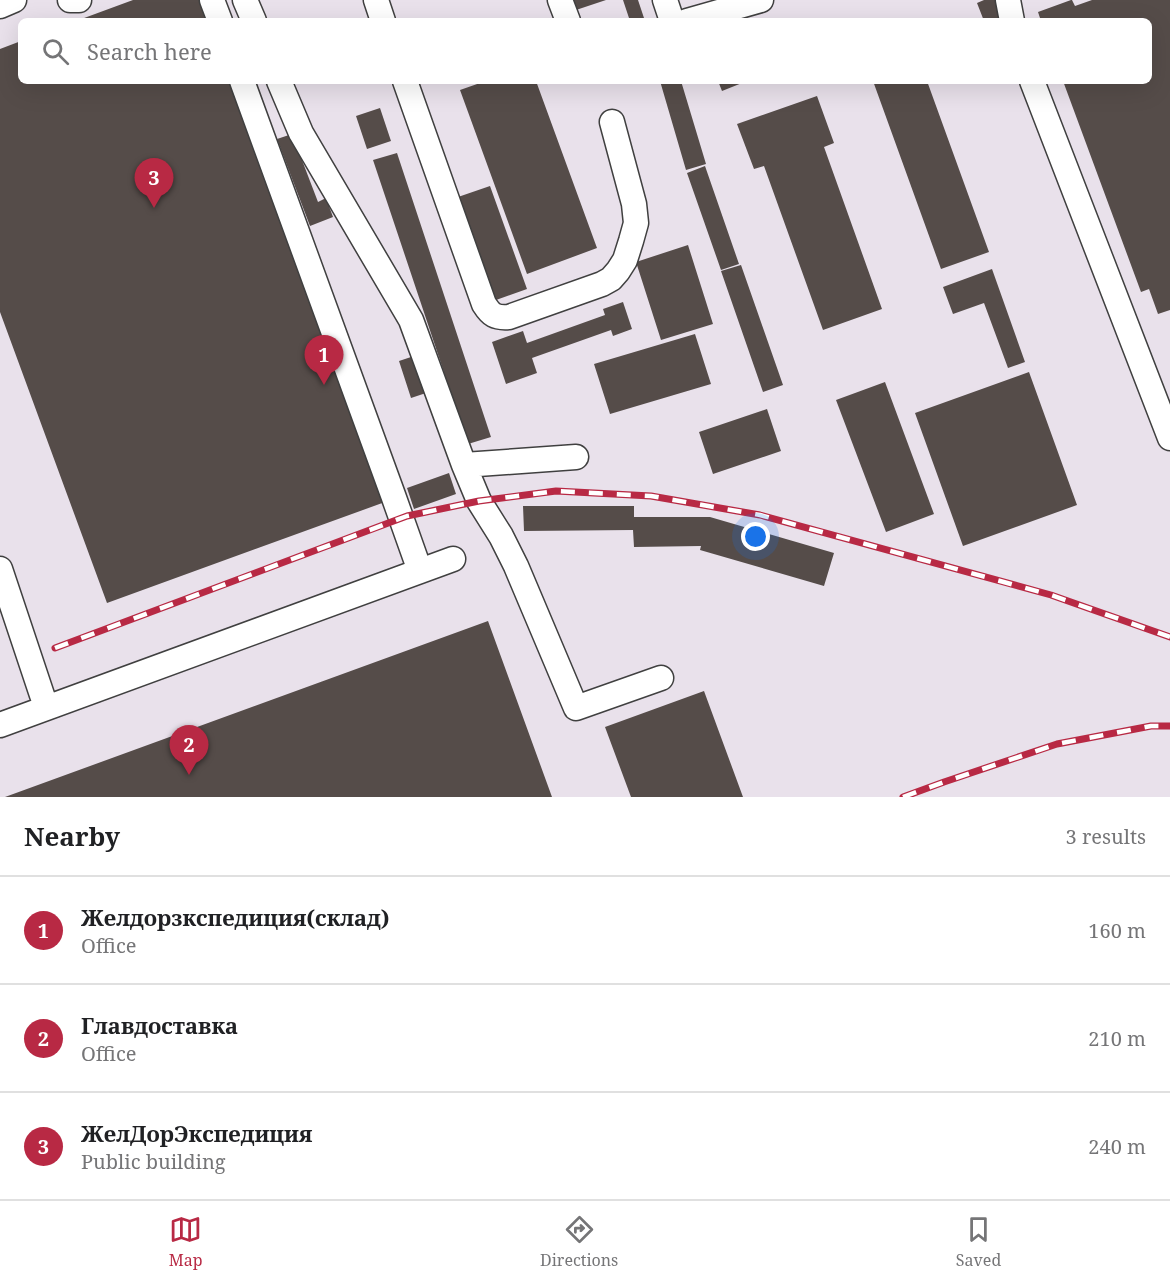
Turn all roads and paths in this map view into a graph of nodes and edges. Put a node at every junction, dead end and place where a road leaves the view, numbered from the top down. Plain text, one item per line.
1 (14, 0) edge
2 (70, 0) edge
3 (79, 0) edge
4 (212, 0) edge
5 (245, 0) edge
6 (376, 0) edge
7 (560, 0) edge
8 (664, 0) edge
9 (761, 0) edge
10 (1008, 0) edge
11 (0, 6) edge
12 (219, 18) edge
13 (253, 18) edge
14 (383, 18) edge
15 (567, 18) edge
16 (671, 18) edge
17 (698, 18) edge
18 (1011, 18) edge
19 (243, 84) edge
20 (280, 84) edge
21 (406, 84) edge
22 (1033, 84) edge
23 (612, 122) dead end
24 (1170, 438) edge
25 (576, 457) dead end
26 (464, 465) junction
27 (453, 559) dead end
28 (0, 569) edge
29 (420, 571) junction
30 (661, 678) dead end
31 (46, 707) junction
32 (0, 724) edge

1 - 11 lane
2 - 3 lane
4 - 12 lane
5 - 13 lane
6 - 14 lane
7 - 15 lane
8 - 16 lane
9 - 17 lane
10 - 18 lane
19 - 29 lane
20 - 26 lane
21 - 23 lane
22 - 24 lane
25 - 26 lane
26 - 30 lane
27 - 29 lane
28 - 31 lane
29 - 31 lane
31 - 32 lane

